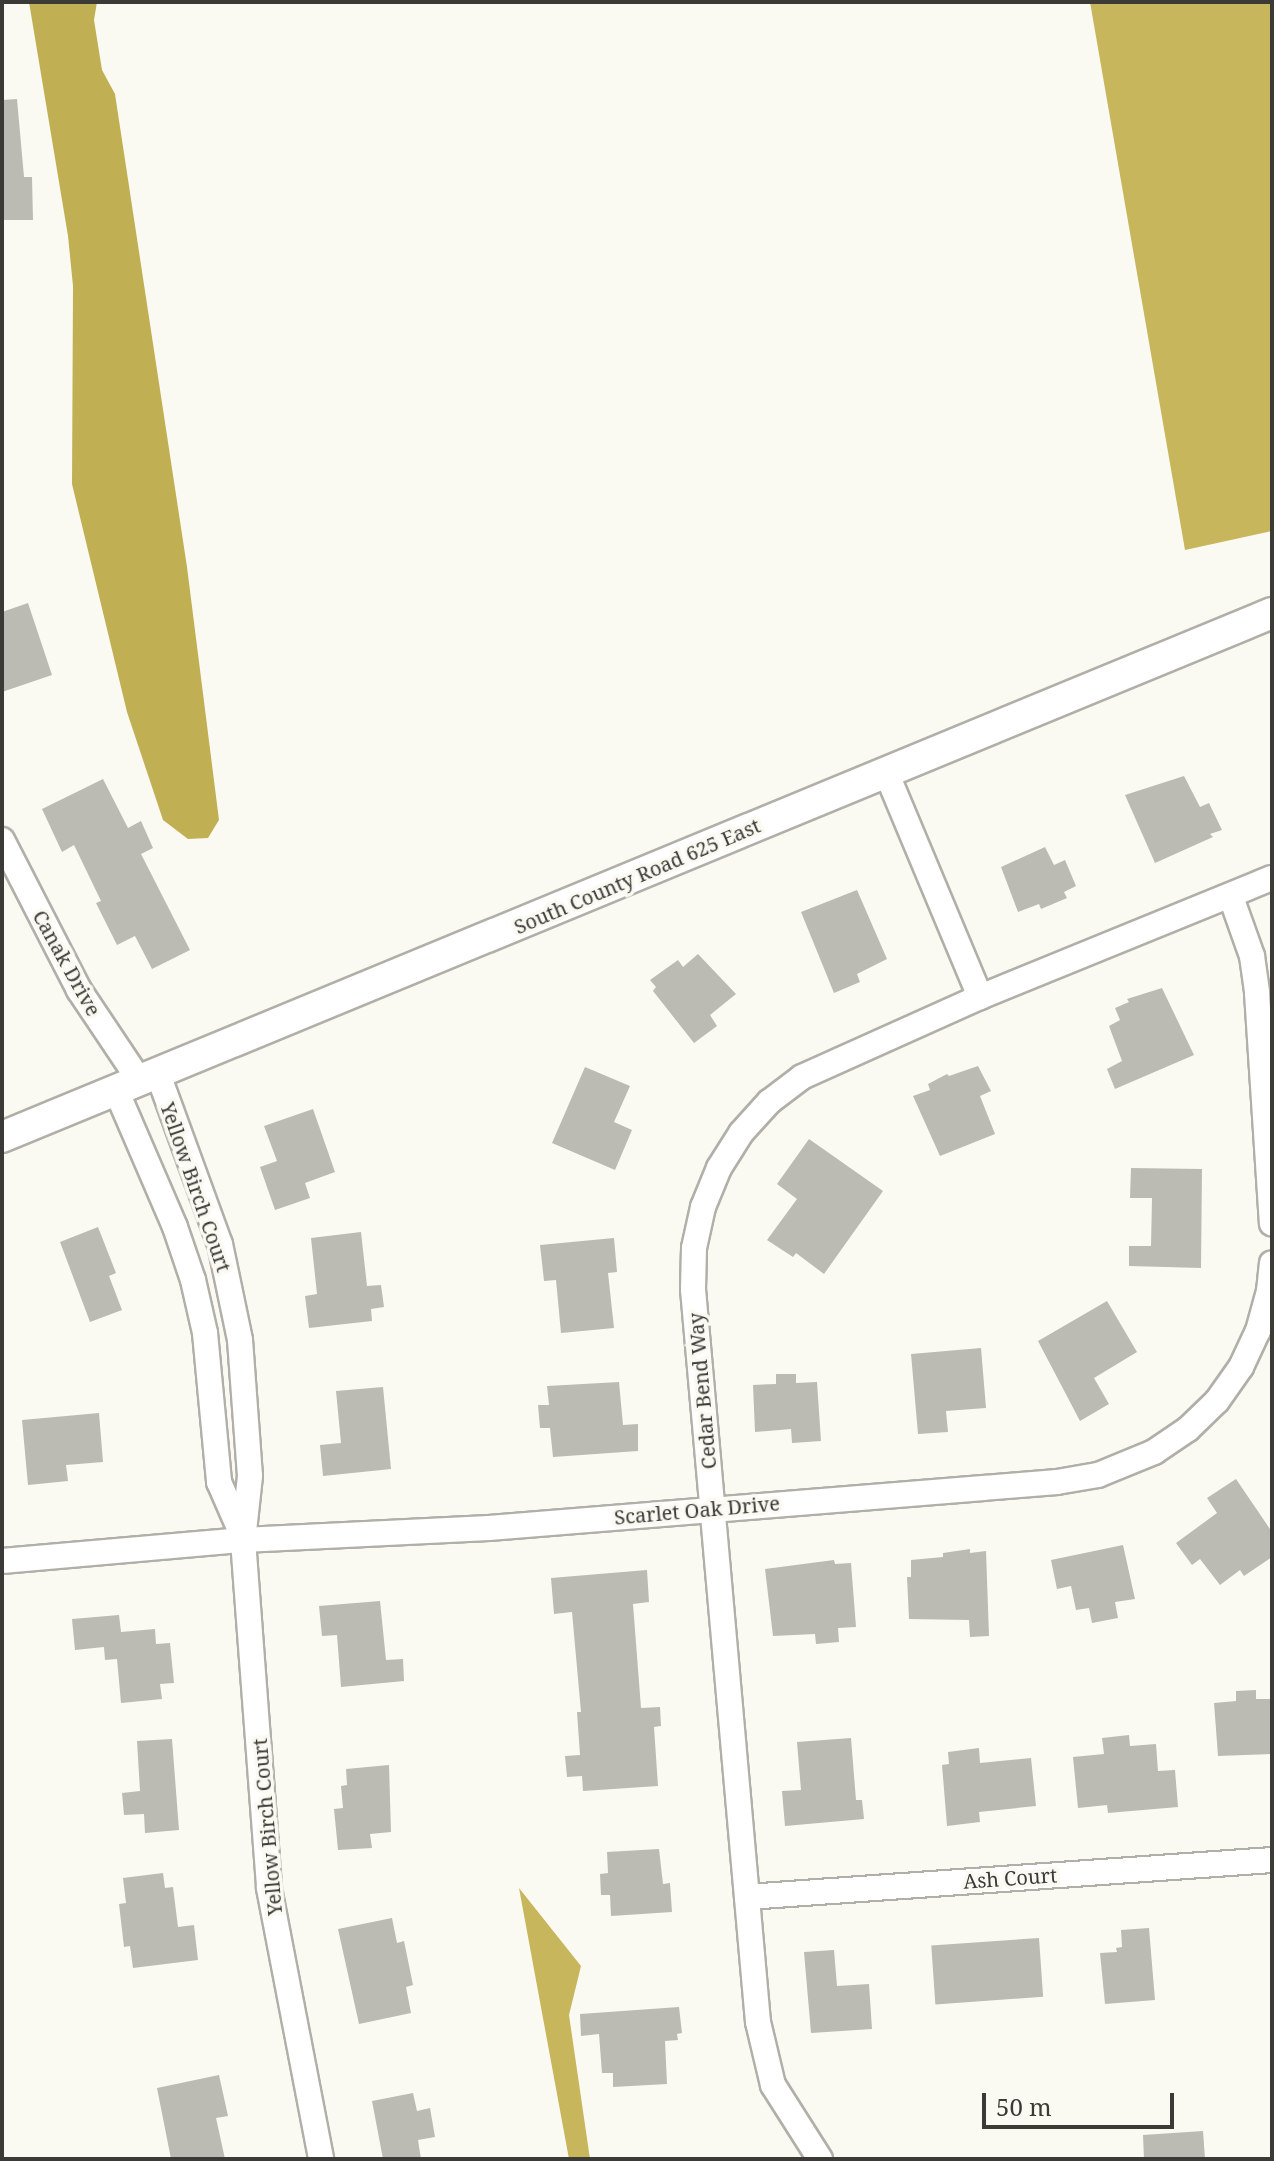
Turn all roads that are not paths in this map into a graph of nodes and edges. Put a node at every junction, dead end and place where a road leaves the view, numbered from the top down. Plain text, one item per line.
1 (1272, 613) edge
2 (886, 772) junction
3 (2, 840) edge
4 (1272, 878) edge
5 (1231, 897) junction
6 (980, 997) junction
7 (138, 1082) junction
8 (2, 1137) edge
9 (1272, 1224) edge
10 (1272, 1263) edge
11 (712, 1508) junction
12 (243, 1540) junction
13 (2, 1561) edge
14 (1272, 1860) edge
15 (747, 1897) junction
16 (321, 2159) edge
17 (820, 2159) edge

1 - 2 street, South County Road 625 East
2 - 6 street
2 - 7 street, South County Road 625 East
3 - 7 street, Canak Drive
4 - 5 street, Cedar Bend Way
5 - 6 street, Cedar Bend Way
5 - 9 street
6 - 11 street, Cedar Bend Way
7 - 8 street, South County Road 625 East
7 - 12 street, Yellow Birch Court
7 - 12 street, Yellow Birch Court
10 - 11 street, Scarlet Oak Drive
11 - 12 street, Scarlet Oak Drive
11 - 15 street, Cedar Bend Way
12 - 13 street, Scarlet Oak Drive
12 - 16 street, Yellow Birch Court
14 - 15 street, Ash Court
15 - 17 street, Cedar Bend Way

